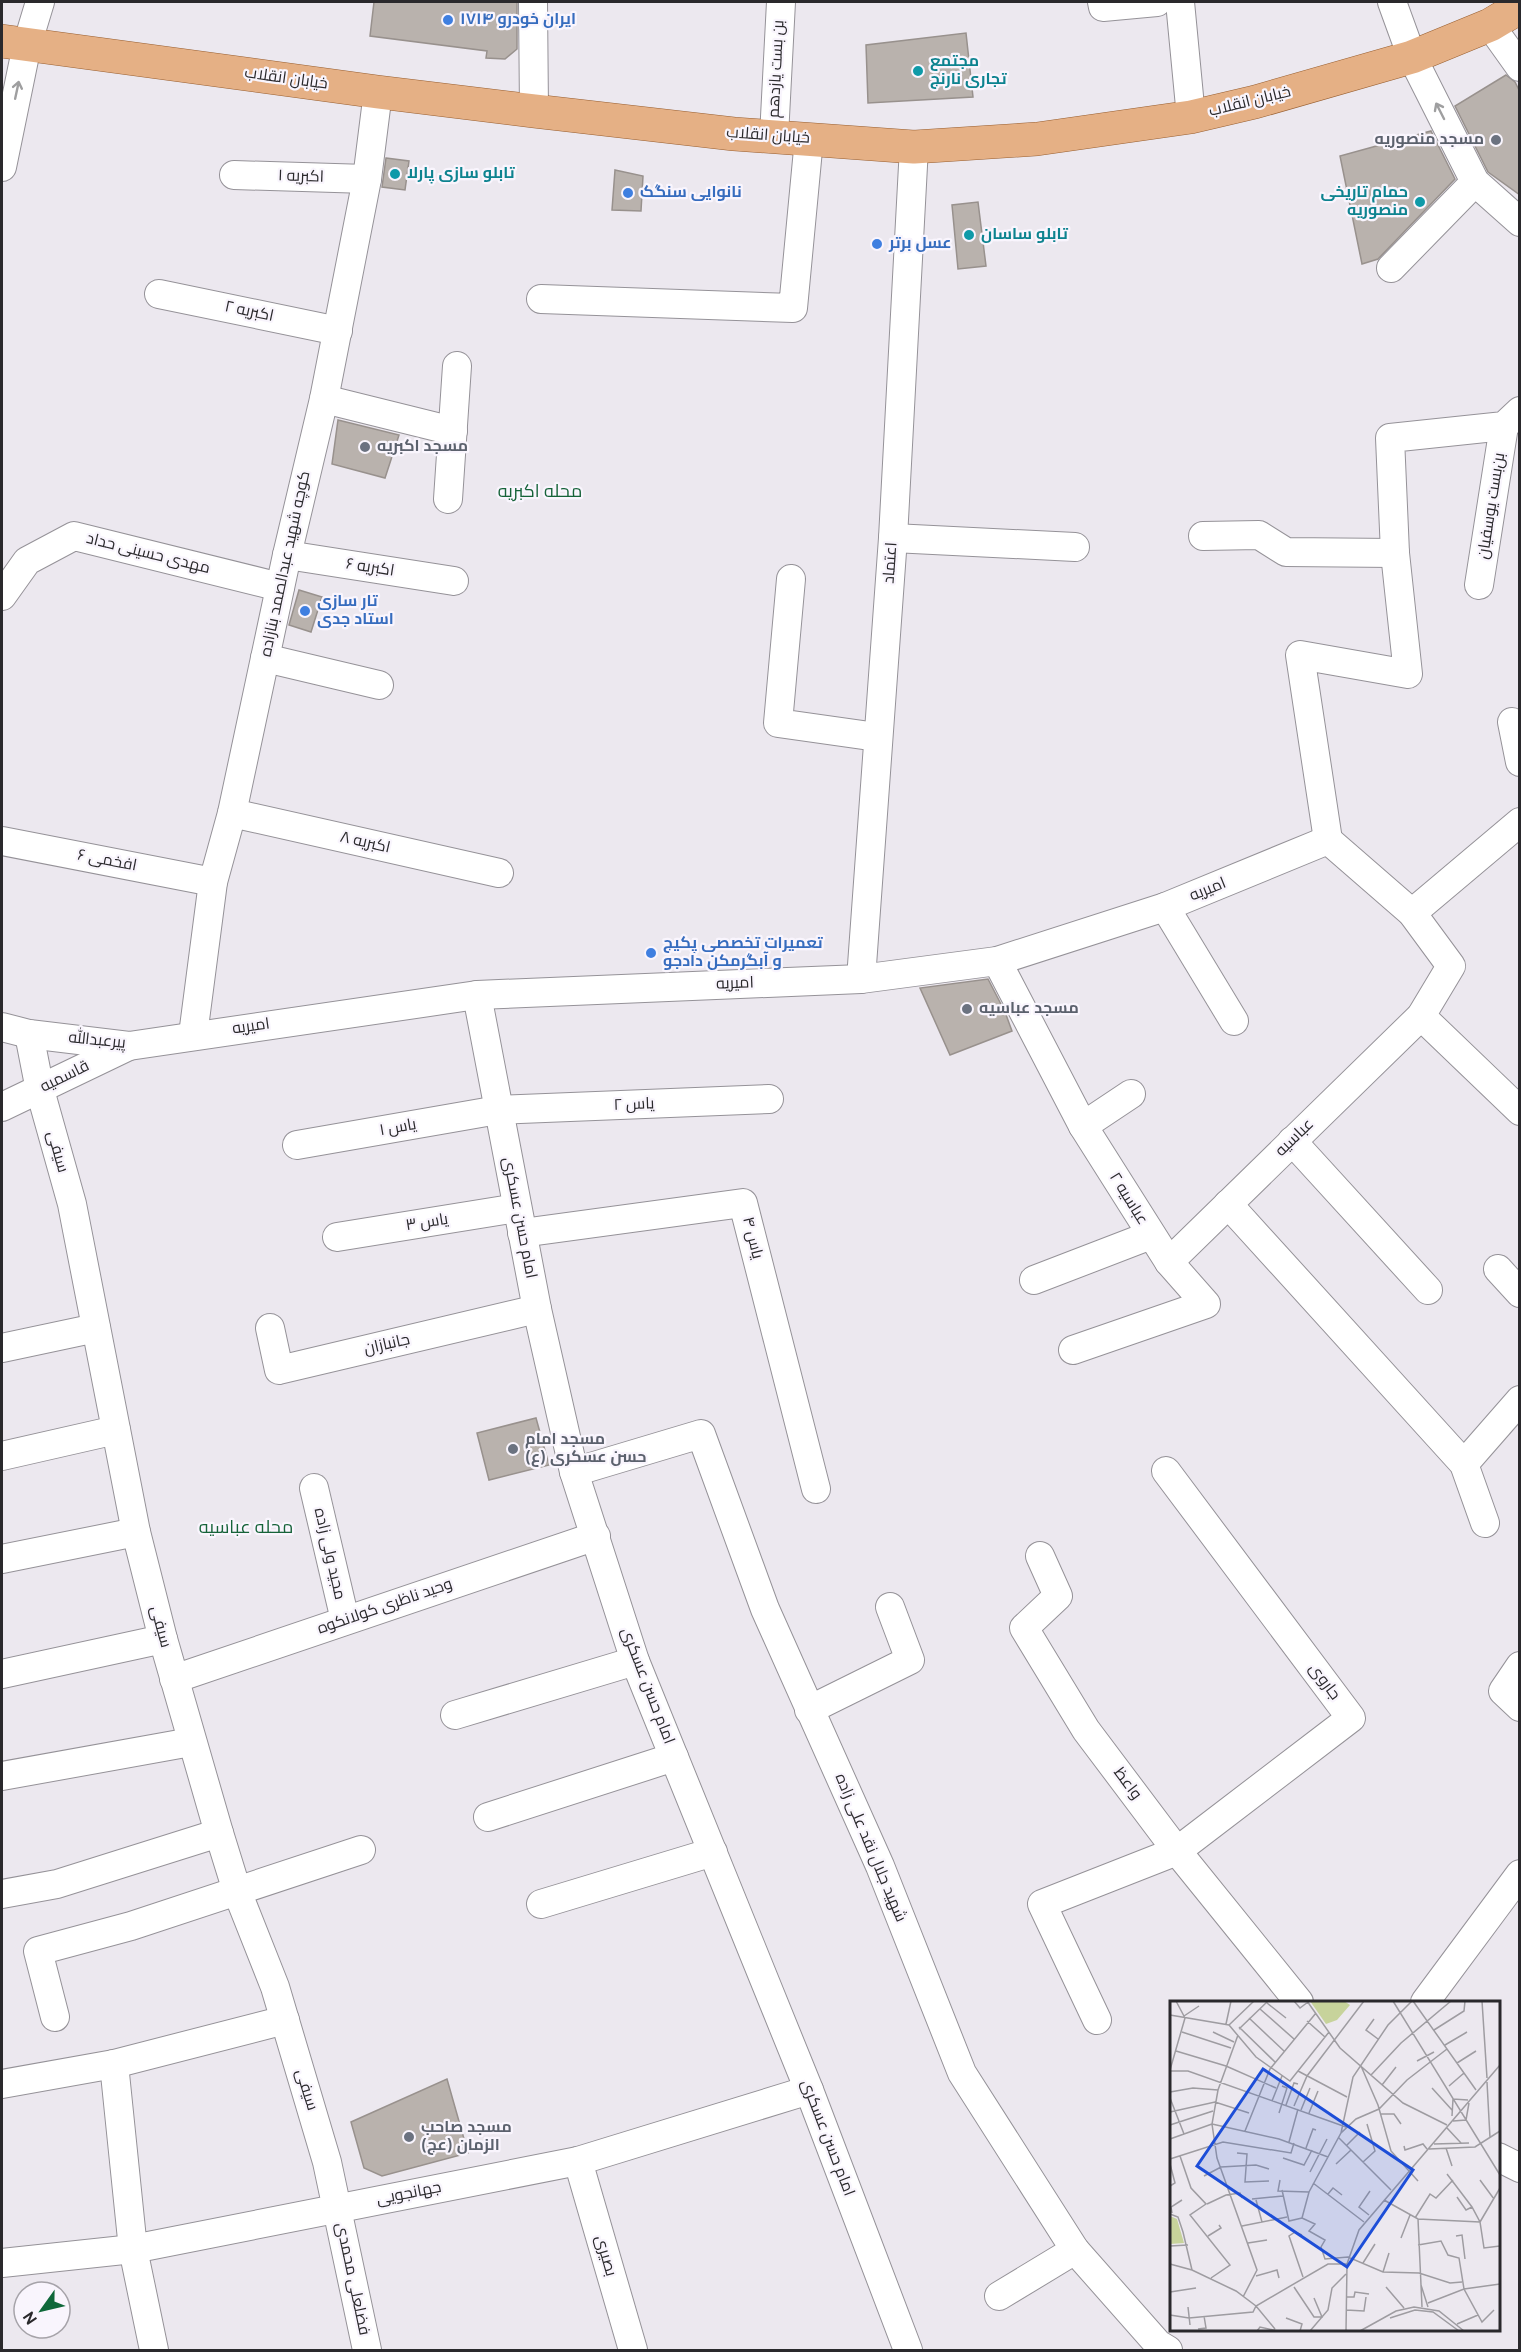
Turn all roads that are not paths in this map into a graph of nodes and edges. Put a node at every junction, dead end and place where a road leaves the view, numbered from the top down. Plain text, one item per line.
1 (40, 2) edge
2 (533, 2) edge
3 (781, 2) edge
4 (1102, 2) edge
5 (1157, 2) edge
6 (1180, 2) edge
7 (1392, 2) edge
8 (1520, 7) edge
9 (1490, 25) junction
10 (14, 43) edge
11 (1412, 57) junction
12 (1520, 67) edge
13 (378, 92) junction
14 (534, 111) junction
15 (1191, 117) junction
16 (774, 136) junction
17 (809, 139) junction
18 (914, 147) junction
19 (2, 167) edge
20 (234, 175) dead end
21 (368, 180) junction
22 (1475, 182) junction
23 (1520, 222) edge
24 (1391, 268) dead end
25 (159, 294) dead end
26 (541, 299) dead end
27 (338, 331) junction
28 (458, 366) dead end
29 (324, 399) junction
30 (1512, 419) edge
31 (453, 431) junction
32 (448, 499) dead end
33 (1203, 536) dead end
34 (893, 538) junction
35 (1075, 547) dead end
36 (1395, 553) junction
37 (286, 555) junction
38 (791, 579) dead end
39 (454, 581) dead end
40 (1479, 585) dead end
41 (280, 587) junction
42 (2, 596) edge
43 (265, 658) junction
44 (379, 685) dead end
45 (1512, 722) dead end
46 (877, 737) junction
47 (1520, 762) edge
48 (231, 813) junction
49 (1520, 822) edge
50 (1328, 840) junction
51 (2, 841) edge
52 (499, 873) dead end
53 (213, 882) junction
54 (1165, 907) junction
55 (1412, 913) junction
56 (997, 962) junction
57 (861, 979) junction
58 (477, 995) junction
59 (1421, 1016) junction
60 (1234, 1021) dead end
61 (15, 1030) edge
62 (193, 1035) junction
63 (129, 1046) junction
64 (40, 1090) junction
65 (1131, 1094) dead end
66 (769, 1099) dead end
67 (2, 1107) edge
68 (498, 1110) junction
69 (1520, 1111) edge
70 (1083, 1126) junction
71 (1292, 1141) junction
72 (297, 1145) dead end
73 (1228, 1204) junction
74 (520, 1221) junction
75 (1151, 1235) junction
76 (337, 1237) dead end
77 (1169, 1262) junction
78 (1498, 1269) dead end
79 (1034, 1280) dead end
80 (1428, 1290) dead end
81 (1520, 1293) edge
82 (537, 1309) junction
83 (96, 1328) junction
84 (270, 1328) dead end
85 (2, 1348) edge
86 (1073, 1350) dead end
87 (1519, 1403) edge
88 (116, 1430) junction
89 (2, 1456) edge
90 (1464, 1464) junction
91 (1166, 1471) dead end
92 (574, 1472) junction
93 (314, 1488) dead end
94 (816, 1489) dead end
95 (1485, 1523) dead end
96 (136, 1532) junction
97 (596, 1536) junction
98 (1040, 1556) dead end
99 (2, 1559) edge
100 (890, 1607) dead end
101 (345, 1620) junction
102 (162, 1639) junction
103 (635, 1661) junction
104 (1520, 1666) edge
105 (2, 1674) edge
106 (174, 1678) junction
107 (1520, 1707) edge
108 (808, 1710) junction
109 (455, 1715) dead end
110 (191, 1742) junction
111 (674, 1757) junction
112 (2, 1776) edge
113 (489, 1817) dead end
114 (219, 1833) junction
115 (361, 1850) dead end
116 (1177, 1851) junction
117 (713, 1852) junction
118 (1520, 1874) edge
119 (237, 1891) junction
120 (2, 1894) edge
121 (541, 1904) dead end
122 (1298, 2001) edge
123 (1426, 2001) edge
124 (55, 2017) dead end
125 (285, 2020) junction
126 (1097, 2020) dead end
127 (114, 2064) junction
128 (2, 2084) edge
129 (809, 2090) junction
130 (1500, 2158) edge
131 (578, 2161) junction
132 (1520, 2168) edge
133 (337, 2208) junction
134 (133, 2249) junction
135 (1075, 2250) junction
136 (2, 2263) edge
137 (999, 2296) dead end
138 (1162, 2343) edge
139 (154, 2350) edge
140 (367, 2350) edge
141 (633, 2350) edge
142 (908, 2350) edge

1 - 10 street
2 - 14 street
3 - 16 street, بن بست یازدهم
4 - 5 street
6 - 15 street
7 - 11 street
8 - 9 main road, خیابان انقلاب
9 - 11 main road, خیابان انقلاب
9 - 12 street
10 - 13 main road, خیابان انقلاب
19 -> 10 street
11 - 15 main road, خیابان انقلاب
22 -> 11 street
13 - 14 main road, خیابان انقلاب
13 - 21 street, کوچه شهید عبدالصمد بنازاده
14 - 16 main road, خیابان انقلاب
15 - 18 main road, خیابان انقلاب
16 - 17 main road, خیابان انقلاب
17 - 18 main road, خیابان انقلاب
17 - 26 street
18 - 34 street, اعتماد
20 - 21 street, اکبریه ۱
21 - 27 street, کوچه شهید عبدالصمد بنازاده
22 - 23 street
22 - 24 street
25 - 27 street, اکبریه ۲
27 - 29 street, کوچه شهید عبدالصمد بنازاده
28 - 31 street
29 - 31 street
29 - 37 street, کوچه شهید عبدالصمد بنازاده
30 - 36 street
30 - 40 street, بن‌بست یوسفیان
31 - 32 street
33 - 36 street
34 - 35 street
34 - 46 street, اعتماد
36 - 50 street
37 - 39 street, اکبریه ۶
37 - 41 street, کوچه شهید عبدالصمد بنازاده
38 - 46 street
41 - 42 street, مهدی حسینی حداد
41 - 43 street, کوچه شهید عبدالصمد بنازاده
43 - 44 street
43 - 48 street, کوچه شهید عبدالصمد بنازاده
45 - 47 street
46 - 57 street, اعتماد
48 - 52 street, اکبریه ۸
48 - 53 street, کوچه شهید عبدالصمد بنازاده
49 - 55 street
50 - 54 street, امیریه
50 - 55 street, عباسیه
51 - 53 street, افخمی ۶
53 - 62 street, کوچه شهید عبدالصمد بنازاده
54 - 56 street, امیریه
54 - 60 street
55 - 59 street, عباسیه
56 - 57 street, امیریه
56 - 70 street, عباسیه ۲
57 - 58 street, امیریه
58 - 62 street, امیریه
58 - 68 street, امام حسن عسکری
59 - 69 street
59 - 71 street, عباسیه
61 - 63 street, پیرعبدالله
61 - 64 street, سیفی
62 - 63 street, پیرعبدالله
63 - 64 street, قاسمیه
64 - 67 street, قاسمیه
64 - 83 street, سیفی
65 - 70 street
66 - 68 street, یاس ۲
68 - 72 street, یاس ۱
68 - 74 street, امام حسن عسکری
70 - 75 street, عباسیه ۲
71 - 73 street, عباسیه
71 - 80 street
73 - 77 street, عباسیه
73 - 90 street
74 - 76 street, یاس ۳
74 - 82 street, امام حسن عسکری
74 - 94 street, یاس ۴
75 - 77 street, عباسیه ۲
75 - 79 street
77 - 86 street, عباسیه ۲
78 - 81 street
82 - 84 street, جانبازان
82 - 92 street, امام حسن عسکری
83 - 85 street
83 - 88 street, سیفی
87 - 90 street
88 - 89 street
88 - 96 street, سیفی
90 - 95 street
91 - 116 street, جاروی
92 - 97 street, امام حسن عسکری
92 - 108 street, شهید جلال نقد علی زاده
93 - 101 street, مجید ولی زاده
96 - 99 street
96 - 102 street, سیفی
97 - 101 street, وحید ناظری کولانکوه
97 - 103 street, امام حسن عسکری
98 - 116 street, واعظ
100 - 108 street
101 - 106 street, وحید ناظری کولانکوه
102 - 105 street
102 - 106 street, سیفی
103 - 109 street
103 - 111 street, امام حسن عسکری
104 - 107 street
106 - 110 street, سیفی
108 - 135 street, شهید جلال نقد علی زاده
110 - 112 street
110 - 114 street, سیفی
111 - 113 street
111 - 117 street, امام حسن عسکری
114 - 119 street, سیفی
114 - 120 street
115 - 119 street
116 - 122 street, واعظ
116 - 126 street
117 - 121 street
117 - 129 street, امام حسن عسکری
118 - 123 street
119 - 124 street
119 - 125 street, سیفی
125 - 127 street
125 - 133 street, سیفی
127 - 128 street
127 - 134 street
129 - 131 street, جهانجویی
129 - 142 street, امام حسن عسکری
130 - 132 street
131 - 133 street, جهانجویی
131 - 141 street, بصیری
133 - 134 street, جهانجویی
133 - 140 street, فضلعلی محمدی
134 - 136 street, جهانجویی
134 - 139 street
135 - 137 street
135 - 138 street, شهید جلال نقد علی زاده

